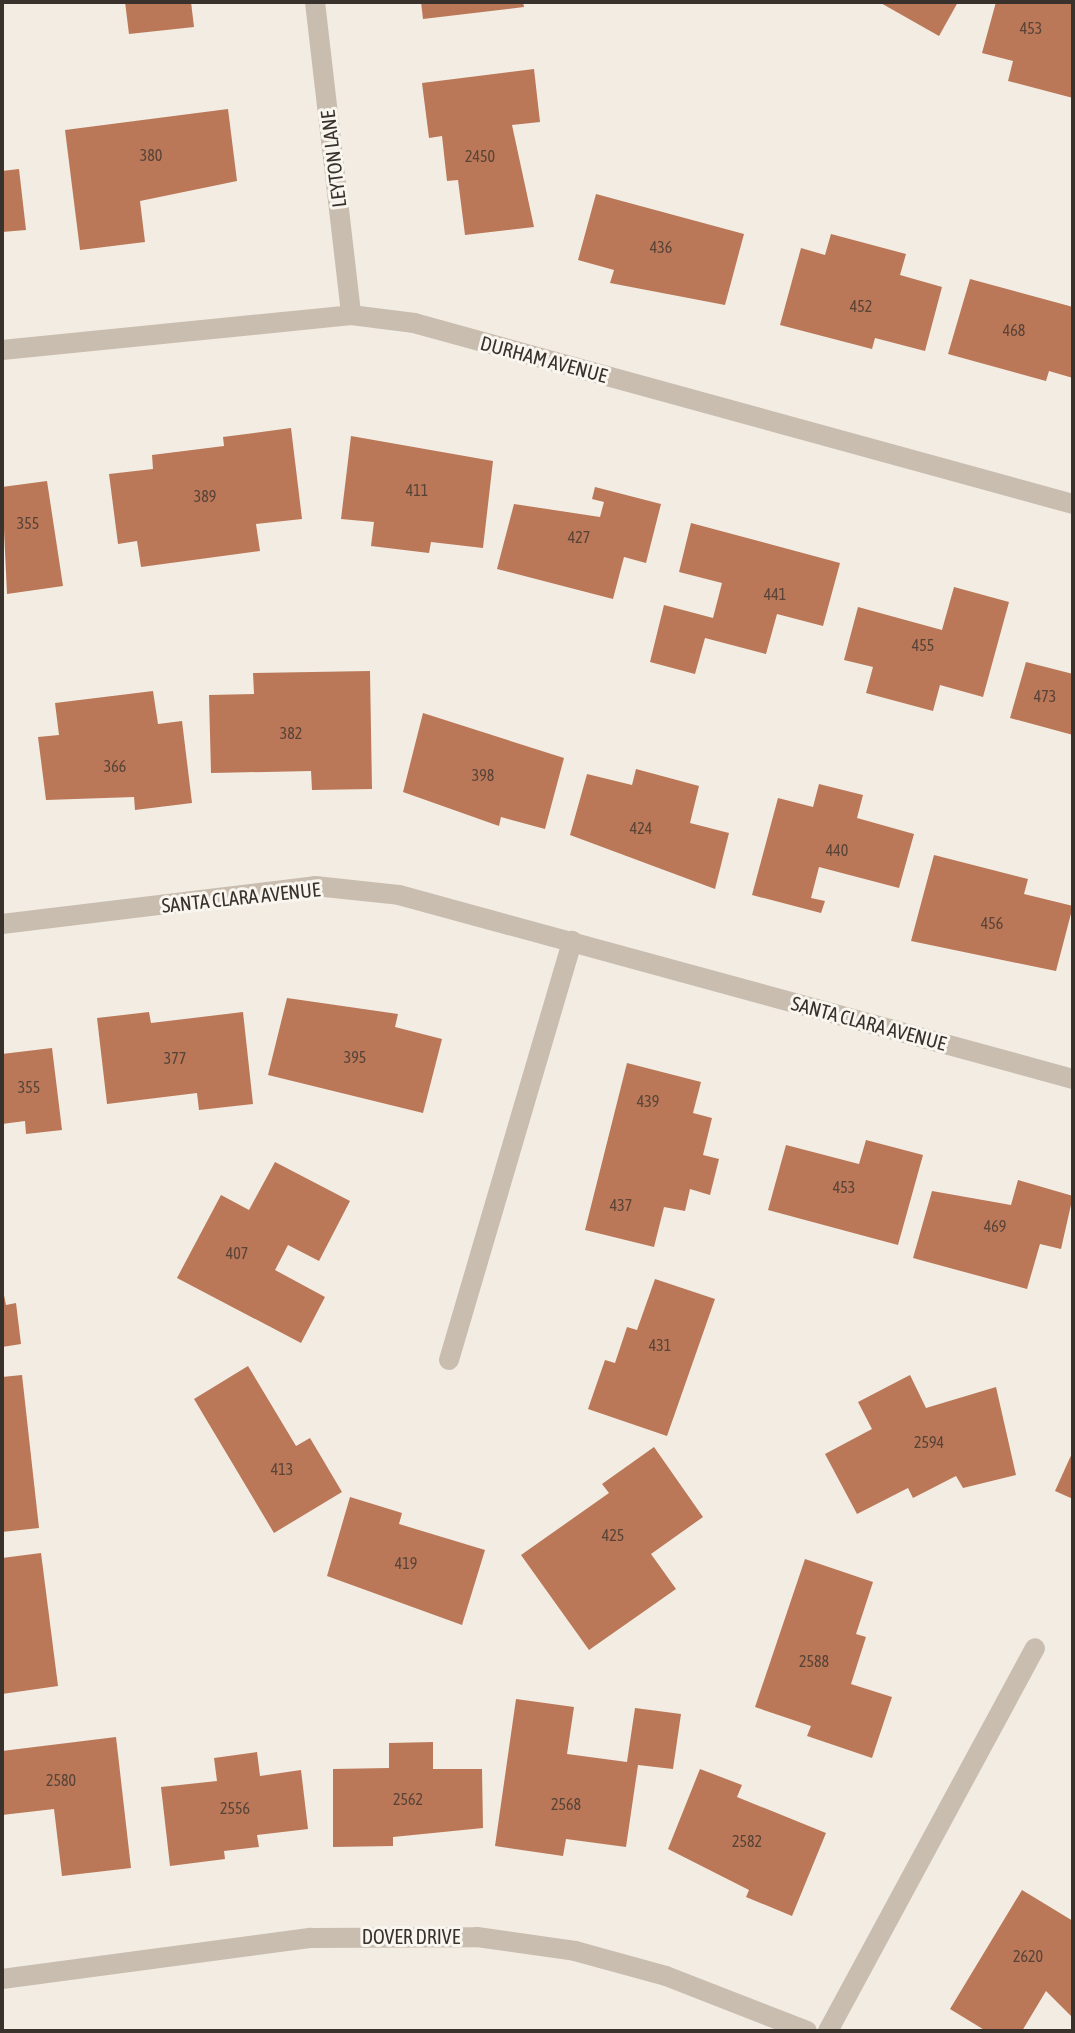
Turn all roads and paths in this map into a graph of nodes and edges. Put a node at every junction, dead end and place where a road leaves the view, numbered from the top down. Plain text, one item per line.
1 (315, 2) edge
2 (351, 315) junction
3 (2, 350) edge
4 (1073, 504) edge
5 (2, 924) edge
6 (572, 941) junction
7 (1073, 1079) edge
8 (449, 1360) dead end
9 (1035, 1648) dead end
10 (2, 1979) edge
11 (807, 2031) edge
12 (828, 2031) edge

1 - 2 street, LEYTON LANE
2 - 3 street, DURHAM AVENUE
2 - 4 street, DURHAM AVENUE
5 - 6 street, SANTA CLARA AVENUE
6 - 7 street, SANTA CLARA AVENUE
6 - 8 street
9 - 12 street
10 - 11 street, DOVER DRIVE

